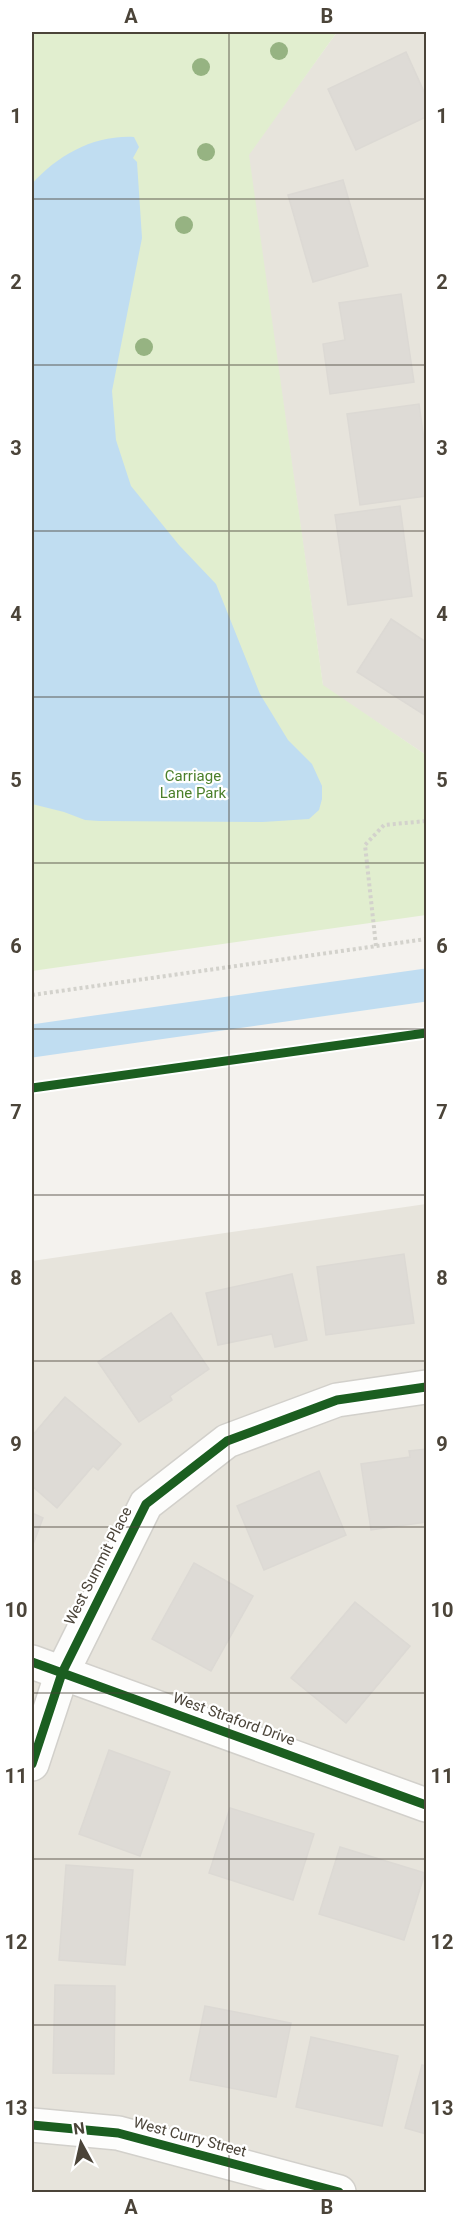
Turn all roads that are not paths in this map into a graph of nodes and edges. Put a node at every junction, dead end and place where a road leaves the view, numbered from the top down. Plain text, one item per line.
1 (426, 1387) edge
2 (46, 1667) edge
3 (32, 1764) edge
4 (426, 1805) edge
5 (32, 2126) edge
6 (339, 2193) edge

1 - 2 street, West Summit Place
2 - 3 street, West Summit Place
2 - 4 street, West Straford Drive
5 - 6 street, West Curry Street

